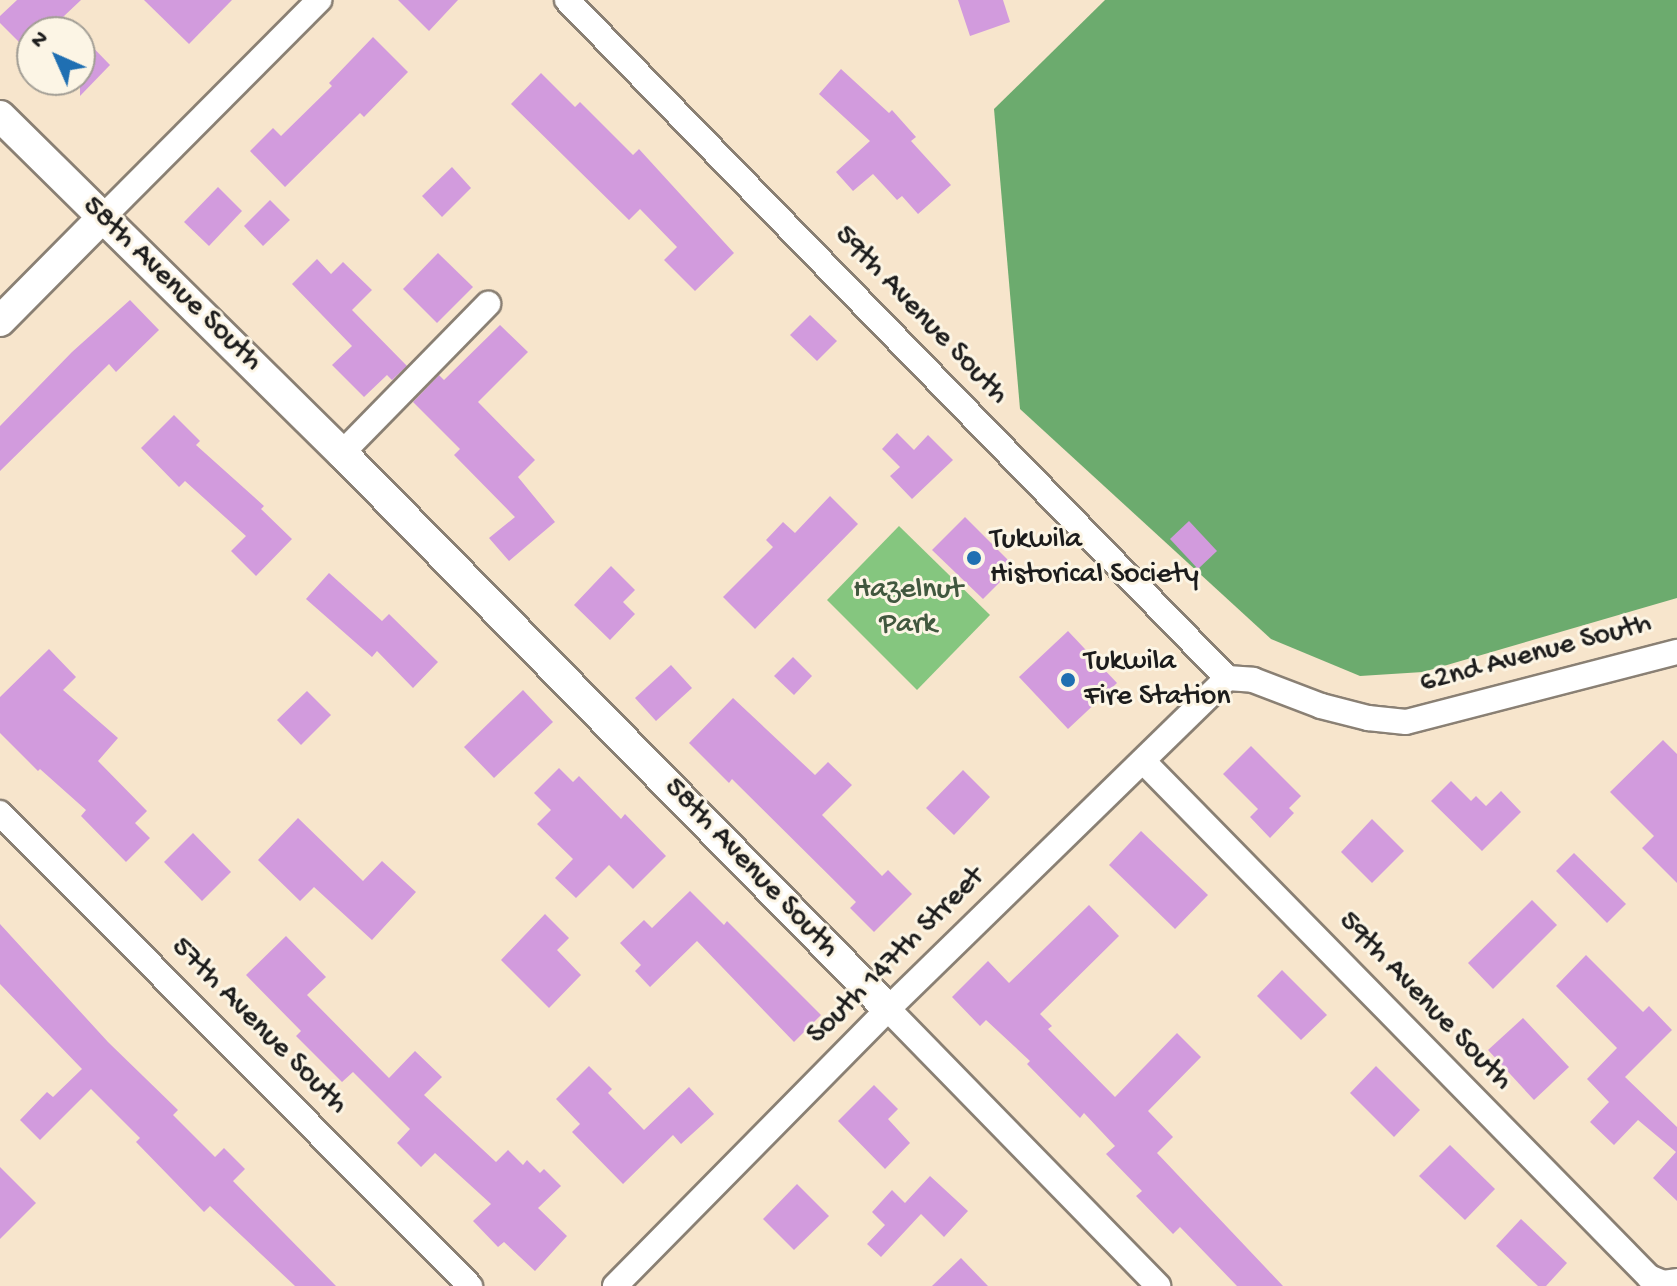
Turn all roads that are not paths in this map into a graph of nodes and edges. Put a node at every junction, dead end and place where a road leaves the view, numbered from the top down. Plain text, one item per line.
1 (319, 0) edge
2 (567, 0) edge
3 (0, 116) edge
4 (102, 218) junction
5 (488, 304) dead end
6 (0, 321) edge
7 (342, 453) junction
8 (1677, 652) edge
9 (1227, 678) junction
10 (1143, 761) junction
11 (0, 813) edge
12 (888, 1009) junction
13 (1670, 1282) edge
14 (470, 1286) edge
15 (615, 1286) edge
16 (1158, 1286) edge

1 - 4 street
2 - 9 street, 59th Avenue South
3 - 4 street, 58th Avenue South
4 - 6 street
4 - 7 street, 58th Avenue South
5 - 7 street
7 - 12 street, 58th Avenue South
8 - 9 street, 62nd Avenue South
9 - 10 street, South 147th Street
10 - 12 street, South 147th Street
10 - 13 street, 59th Avenue South
11 - 14 street, 57th Avenue South
12 - 15 street, South 147th Street
12 - 16 street, 58th Avenue South

